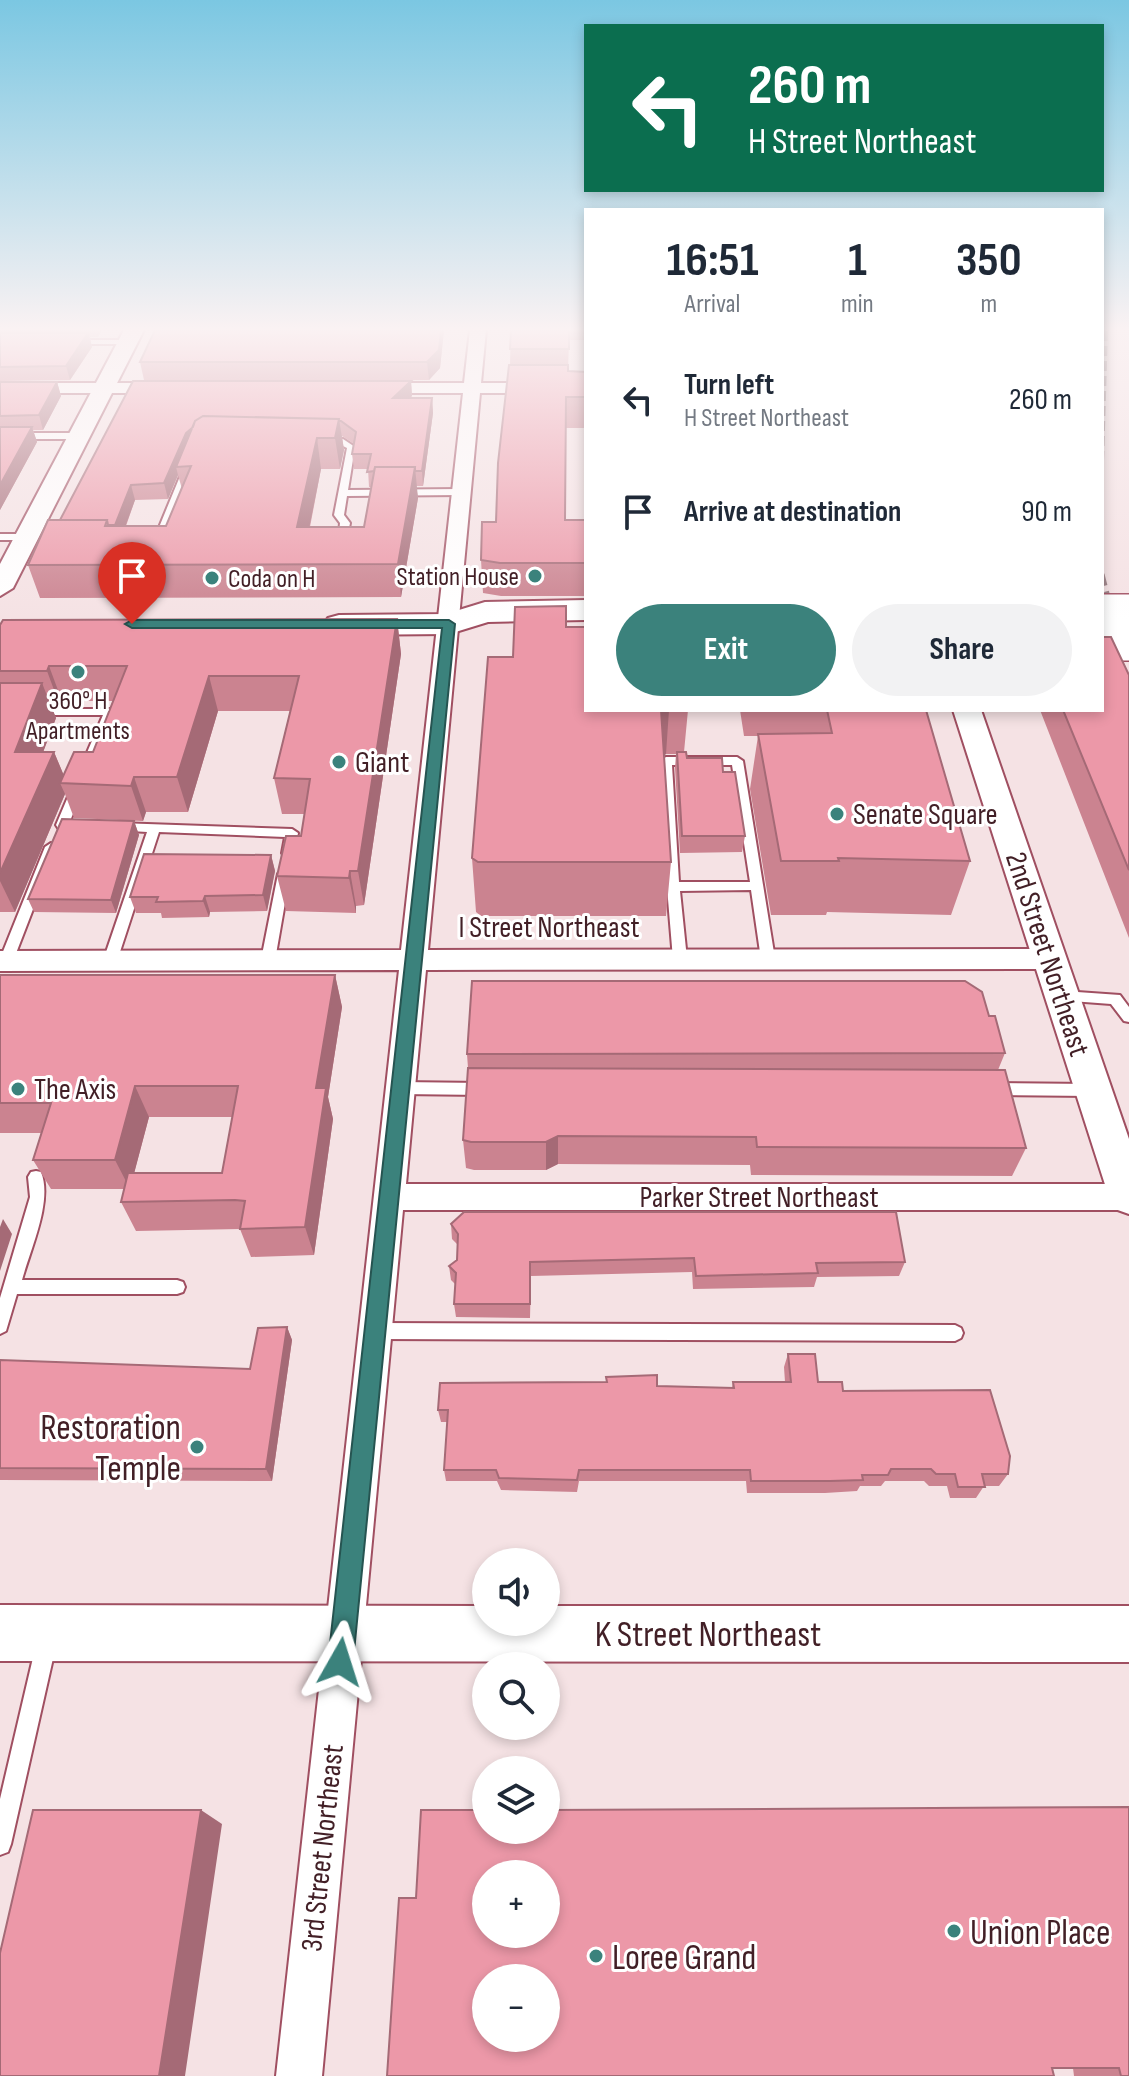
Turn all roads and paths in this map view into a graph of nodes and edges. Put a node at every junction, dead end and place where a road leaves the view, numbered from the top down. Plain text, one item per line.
1 (85, 427) edge
2 (468, 427) edge
3 (0, 436) edge
4 (80, 436) junction
5 (317, 442) edge
6 (192, 458) edge
7 (461, 492) junction
8 (343, 493) junction
9 (0, 537) edge
10 (29, 543) junction
11 (341, 543) edge
12 (149, 547) edge
13 (0, 588) edge
14 (584, 610) edge
15 (1104, 611) edge
16 (1129, 611) edge
17 (449, 624) junction
18 (305, 625) edge
19 (572, 641) edge
20 (1104, 644) edge
21 (1129, 644) edge
22 (0, 712) edge
23 (968, 712) edge
24 (62, 825) junction
25 (93, 826) edge
26 (108, 826) edge
27 (154, 828) junction
28 (757, 886) junction
29 (673, 887) junction
30 (413, 959) junction
31 (680, 959) junction
32 (768, 959) junction
33 (1050, 959) junction
34 (268, 960) junction
35 (3, 961) edge
36 (110, 961) junction
37 (1062, 996) junction
38 (1129, 1017) edge
39 (400, 1088) junction
40 (502, 1089) edge
41 (970, 1089) edge
42 (1093, 1090) junction
43 (36, 1177) edge
44 (389, 1197) junction
45 (1129, 1197) edge
46 (12, 1287) junction
47 (177, 1287) dead end
48 (0, 1326) edge
49 (375, 1331) junction
50 (955, 1333) dead end
51 (24, 1633) edge
52 (344, 1633) junction
53 (1129, 1634) edge
54 (0, 1844) edge
55 (299, 2076) edge

1 - 4 street
2 - 7 street, 3rd Street Northeast
3 - 4 lane
4 - 10 street
5 - 8 lane
6 - 12 lane
7 - 8 lane
7 - 17 street, 3rd Street Northeast
8 - 11 lane
9 - 10 lane
10 - 13 street
14 - 17 main road
15 - 16 main road, bridge
17 - 18 main road
17 - 19 main road
17 - 30 street, 3rd Street Northeast
20 - 21 main road, bridge
22 - 24 lane
23 - 33 street, 2nd Street Northeast
24 - 25 lane
24 - 35 lane
26 - 27 lane
27 - 34 lane
27 - 36 lane
28 - 29 lane
28 - 29 lane
28 - 32 lane
29 - 31 lane
30 - 31 street, I Street Northeast
30 - 34 street, I Street Northeast
30 - 39 street, 3rd Street Northeast
31 - 32 street, I Street Northeast
32 - 33 street, I Street Northeast
33 - 37 street, 2nd Street Northeast
34 - 36 street, I Street Northeast
35 - 36 street, I Street Northeast
37 - 38 lane
37 - 42 street, 2nd Street Northeast
39 - 40 lane
39 - 44 street, 3rd Street Northeast
41 - 42 lane
42 - 45 street, 2nd Street Northeast
43 - 46 lane
44 - 45 street, Parker Street Northeast
44 - 49 street, 3rd Street Northeast
46 - 47 lane
46 - 48 lane
49 - 50 lane
49 - 52 street, 3rd Street Northeast
51 - 52 main road, K Street Northeast
51 - 54 lane
52 - 53 main road, K Street Northeast
52 - 55 street, 3rd Street Northeast

